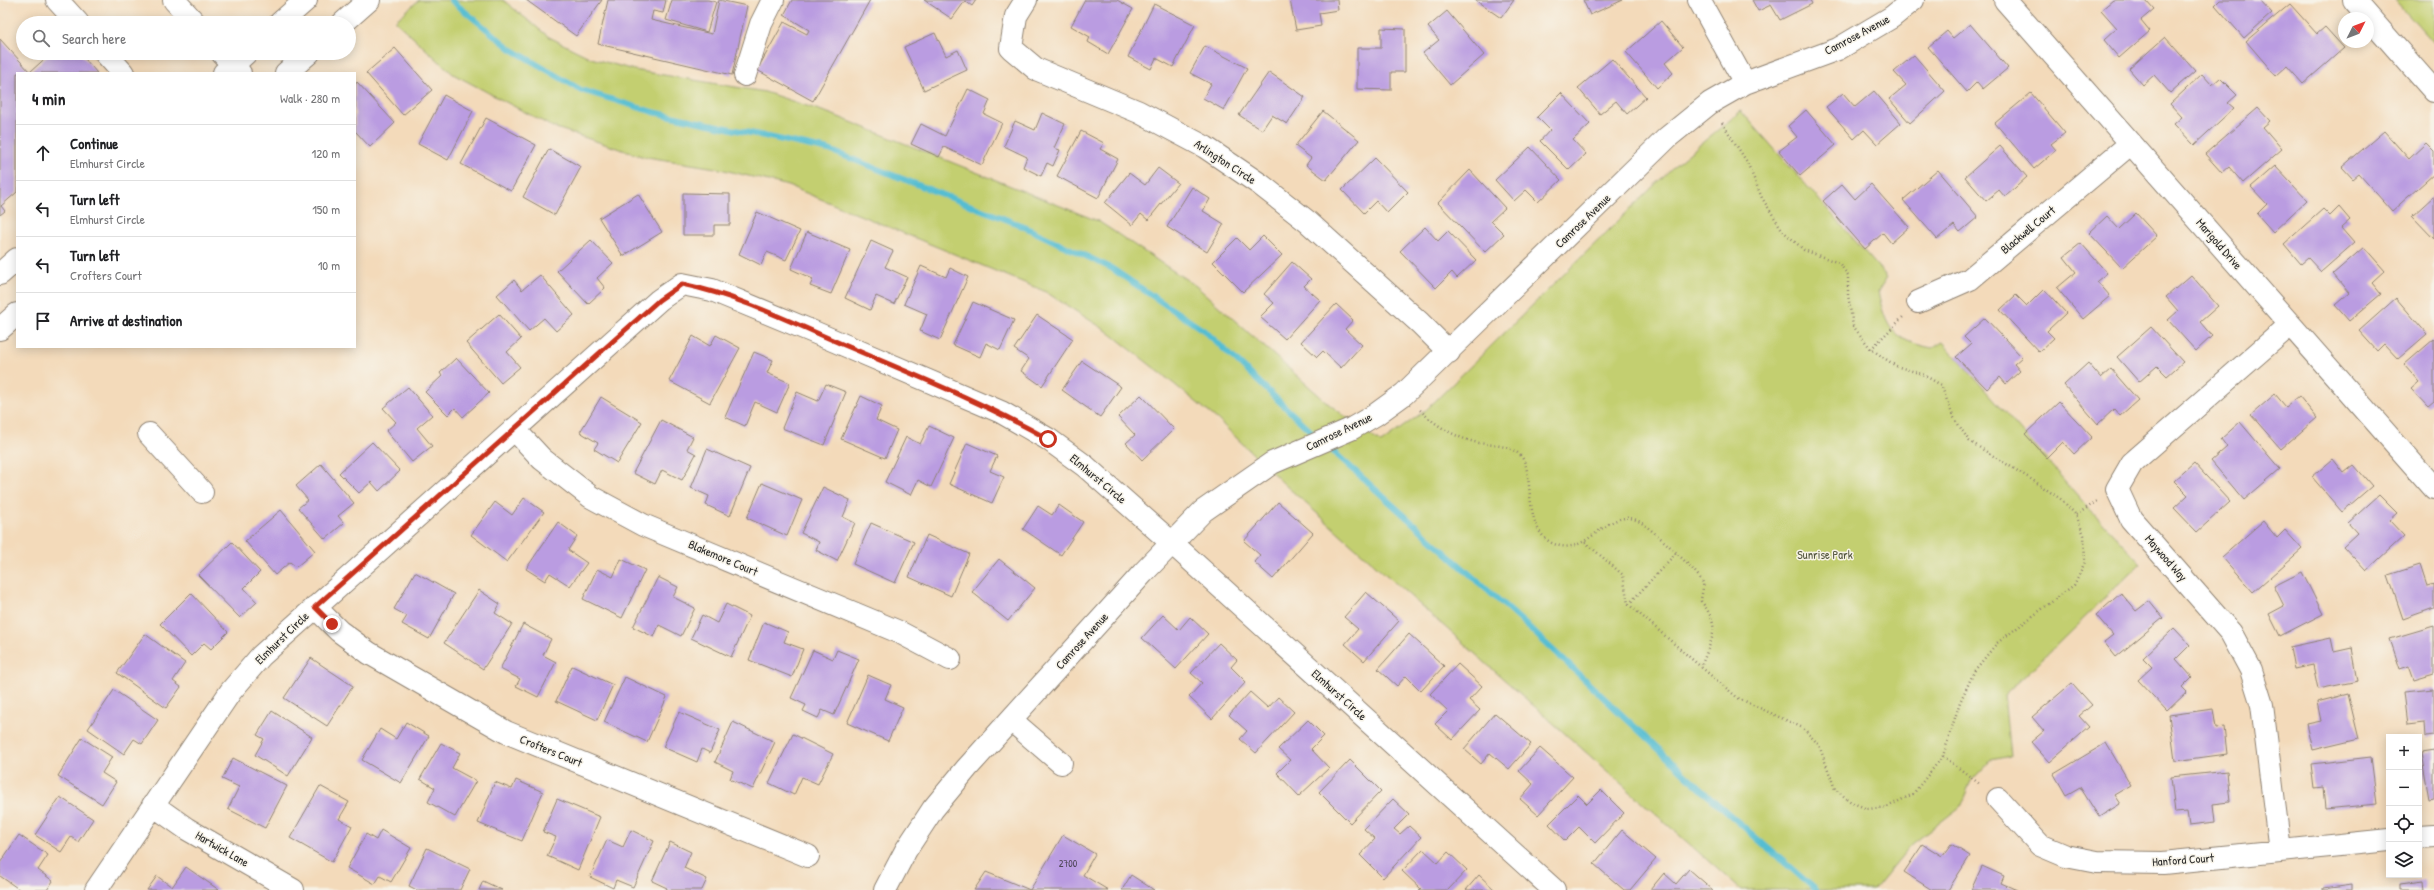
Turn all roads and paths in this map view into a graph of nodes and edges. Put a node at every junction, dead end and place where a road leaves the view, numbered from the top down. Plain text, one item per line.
1 (57, 0) edge
2 (174, 0) edge
3 (306, 0) edge
4 (369, 0) edge
5 (773, 0) edge
6 (1026, 0) edge
7 (1699, 0) edge
8 (1913, 0) edge
9 (2004, 0) edge
10 (2354, 0) edge
11 (72, 16) edge
12 (189, 16) edge
13 (288, 16) edge
14 (351, 16) edge
15 (111, 60) edge
16 (301, 60) edge
17 (121, 72) edge
18 (287, 72) edge
19 (745, 75) dead end
20 (1745, 83) junction
21 (2434, 91) edge
22 (1710, 103) junction
23 (2130, 144) junction
24 (16, 260) edge
25 (0, 274) edge
26 (1918, 302) joint
27 (16, 315) edge
28 (2290, 325) junction
29 (0, 329) edge
30 (1871, 349) junction
31 (1449, 352) junction
32 (1404, 394) junction
33 (514, 428) junction
34 (149, 434) dead end
35 (2117, 488) junction
36 (2434, 488) edge
37 (202, 492) dead end
38 (2076, 515) junction
39 (1585, 542) junction
40 (1172, 543) junction
41 (1676, 553) junction
42 (1628, 604) junction
43 (315, 607) junction
44 (950, 659) dead end
45 (1701, 666) junction
46 (1011, 720) junction
47 (1943, 756) junction
48 (1061, 762) dead end
49 (1998, 799) joint
50 (153, 805) junction
51 (2434, 836) edge
52 (2422, 837) edge
53 (2386, 840) edge
54 (2280, 851) junction
55 (808, 856) dead end
56 (96, 890) edge
57 (293, 890) edge
58 (885, 890) edge
59 (1554, 890) edge

1 - 11 street
2 - 12 street
3 - 13 street
4 - 14 street
5 - 19 street
6 - 31 street, Arlington Circle
7 - 20 street
8 - 20 street, Camrose Avenue
9 - 23 street, Marigold Drive
10 - 21 street
15 - 17 street
16 - 18 street
20 - 22 street, Camrose Avenue
22 - 30 path
22 - 31 street, Camrose Avenue
23 - 26 street, Blackwell Court
23 - 28 street, Marigold Drive
24 - 25 street
26 - 30 path
27 - 29 street
28 - 35 street
28 - 36 street, Marigold Drive
30 - 38 path
31 - 32 street, Camrose Avenue
32 - 39 path
32 - 40 street, Camrose Avenue
33 - 40 street, Elmhurst Circle
33 - 43 street, Elmhurst Circle
33 - 44 street, Blakemore Court
34 - 37 street
35 - 38 path
35 - 54 street, Maywood Way
38 - 47 path
39 - 41 path
39 - 42 path
40 - 46 street, Camrose Avenue
40 - 59 street, Elmhurst Circle
41 - 42 path
41 - 45 path
42 - 45 path
43 - 50 street, Elmhurst Circle
43 - 55 street, Crofters Court
45 - 47 path
46 - 48 street
46 - 58 street, Camrose Avenue
47 - 49 path
49 - 54 street, Hanford Court
50 - 56 street, Elmhurst Circle
50 - 57 street, Hartwick Lane
51 - 52 street
53 - 54 street, Hanford Court

